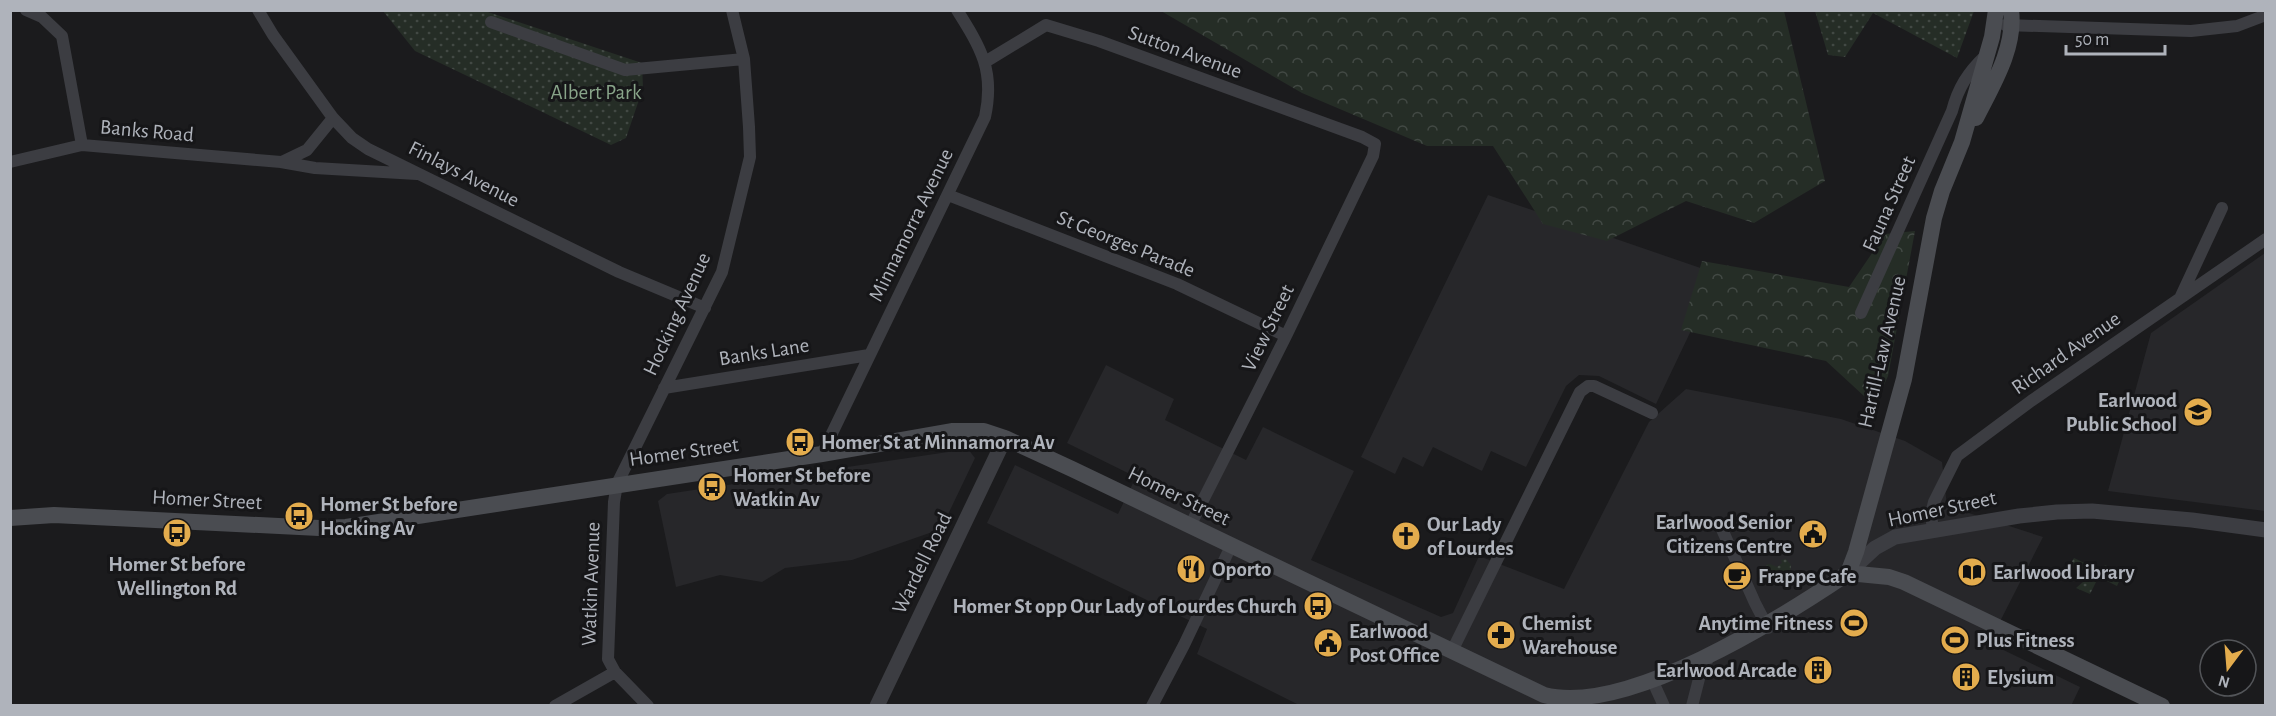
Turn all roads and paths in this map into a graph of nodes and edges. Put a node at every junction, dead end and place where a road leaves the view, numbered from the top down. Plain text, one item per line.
1 (26, 10) edge
2 (258, 10) edge
3 (732, 10) edge
4 (957, 10) edge
5 (2265, 15) edge
6 (2003, 18) edge
7 (491, 22) dead end
8 (1988, 53) junction
9 (744, 58) junction
10 (986, 62) junction
11 (1952, 111) junction
12 (1969, 115) junction
13 (333, 118) junction
14 (1962, 142) junction
15 (1375, 144) joint
16 (82, 145) junction
17 (10, 162) edge
18 (281, 162) junction
19 (423, 175) junction
20 (948, 195) junction
21 (2222, 208) dead end
22 (2265, 239) edge
23 (2180, 298) junction
24 (705, 308) junction
25 (1862, 313) dead end
26 (1287, 336) junction
27 (870, 355) junction
28 (664, 388) junction
29 (1652, 413) dead end
30 (1005, 438) junction
31 (822, 454) junction
32 (617, 484) junction
33 (10, 518) edge
34 (1190, 526) junction
35 (1721, 527) dead end
36 (1933, 530) junction
37 (2265, 530) edge
38 (1231, 546) junction
39 (1848, 573) junction
40 (1768, 627) junction
41 (1452, 651) junction
42 (1708, 659) junction
43 (615, 672) junction
44 (1654, 684) junction
45 (555, 705) edge
46 (648, 705) edge
47 (877, 705) edge
48 (1152, 705) edge
49 (1664, 705) edge
50 (1692, 705) edge
51 (2162, 705) edge

1 - 16 street
2 - 13 street, Finlays Avenue
3 - 9 street, Hocking Avenue
4 - 10 street, Minnamorra Avenue
5 - 6 street
6 - 8 main road, Hartill-Law Avenue
6 - 14 main road, Hartill-Law Avenue
7 - 9 street
8 - 11 street, Fauna Street
8 - 12 main road, Hartill-Law Avenue
9 - 24 street, Hocking Avenue
10 - 15 street, Sutton Avenue
10 - 20 street, Minnamorra Avenue
11 - 12 street
11 - 25 street, Fauna Street
12 - 14 main road, Hartill-Law Avenue
13 - 18 street, Banks Road
13 - 19 street, Finlays Avenue
14 - 39 main road, Hartill-Law Avenue
15 - 26 street, View Street
16 - 17 street, Banks Road
16 - 18 street, Banks Road
18 - 19 street, Banks Road
19 - 24 street, Finlays Avenue
20 - 26 street, St Georges Parade
20 - 27 street, Minnamorra Avenue
21 - 23 street
22 - 23 street, Richard Avenue
23 - 36 street, Richard Avenue
24 - 28 street, Hocking Avenue
26 - 34 street, View Street
27 - 28 street, Banks Lane
27 - 31 street, Minnamorra Avenue
28 - 32 street, Hocking Avenue
29 - 41 street
30 - 31 main road, Homer Street
30 - 34 main road, Homer Street
30 - 47 street, Wardell Road
31 - 32 main road, Homer Street
32 - 33 main road, Homer Street
32 - 43 street, Watkin Avenue
34 - 38 main road, Homer Street
35 - 40 street
36 - 37 street, Homer Street
36 - 39 street, Homer Street
38 - 41 main road, Homer Street
38 - 48 street
39 - 40 main road, Homer Street
39 - 51 main road
40 - 42 main road, Homer Street
41 - 44 main road, Homer Street
42 - 44 main road, Homer Street
42 - 50 street
43 - 45 street
43 - 46 street, Watkin Avenue
44 - 49 street

